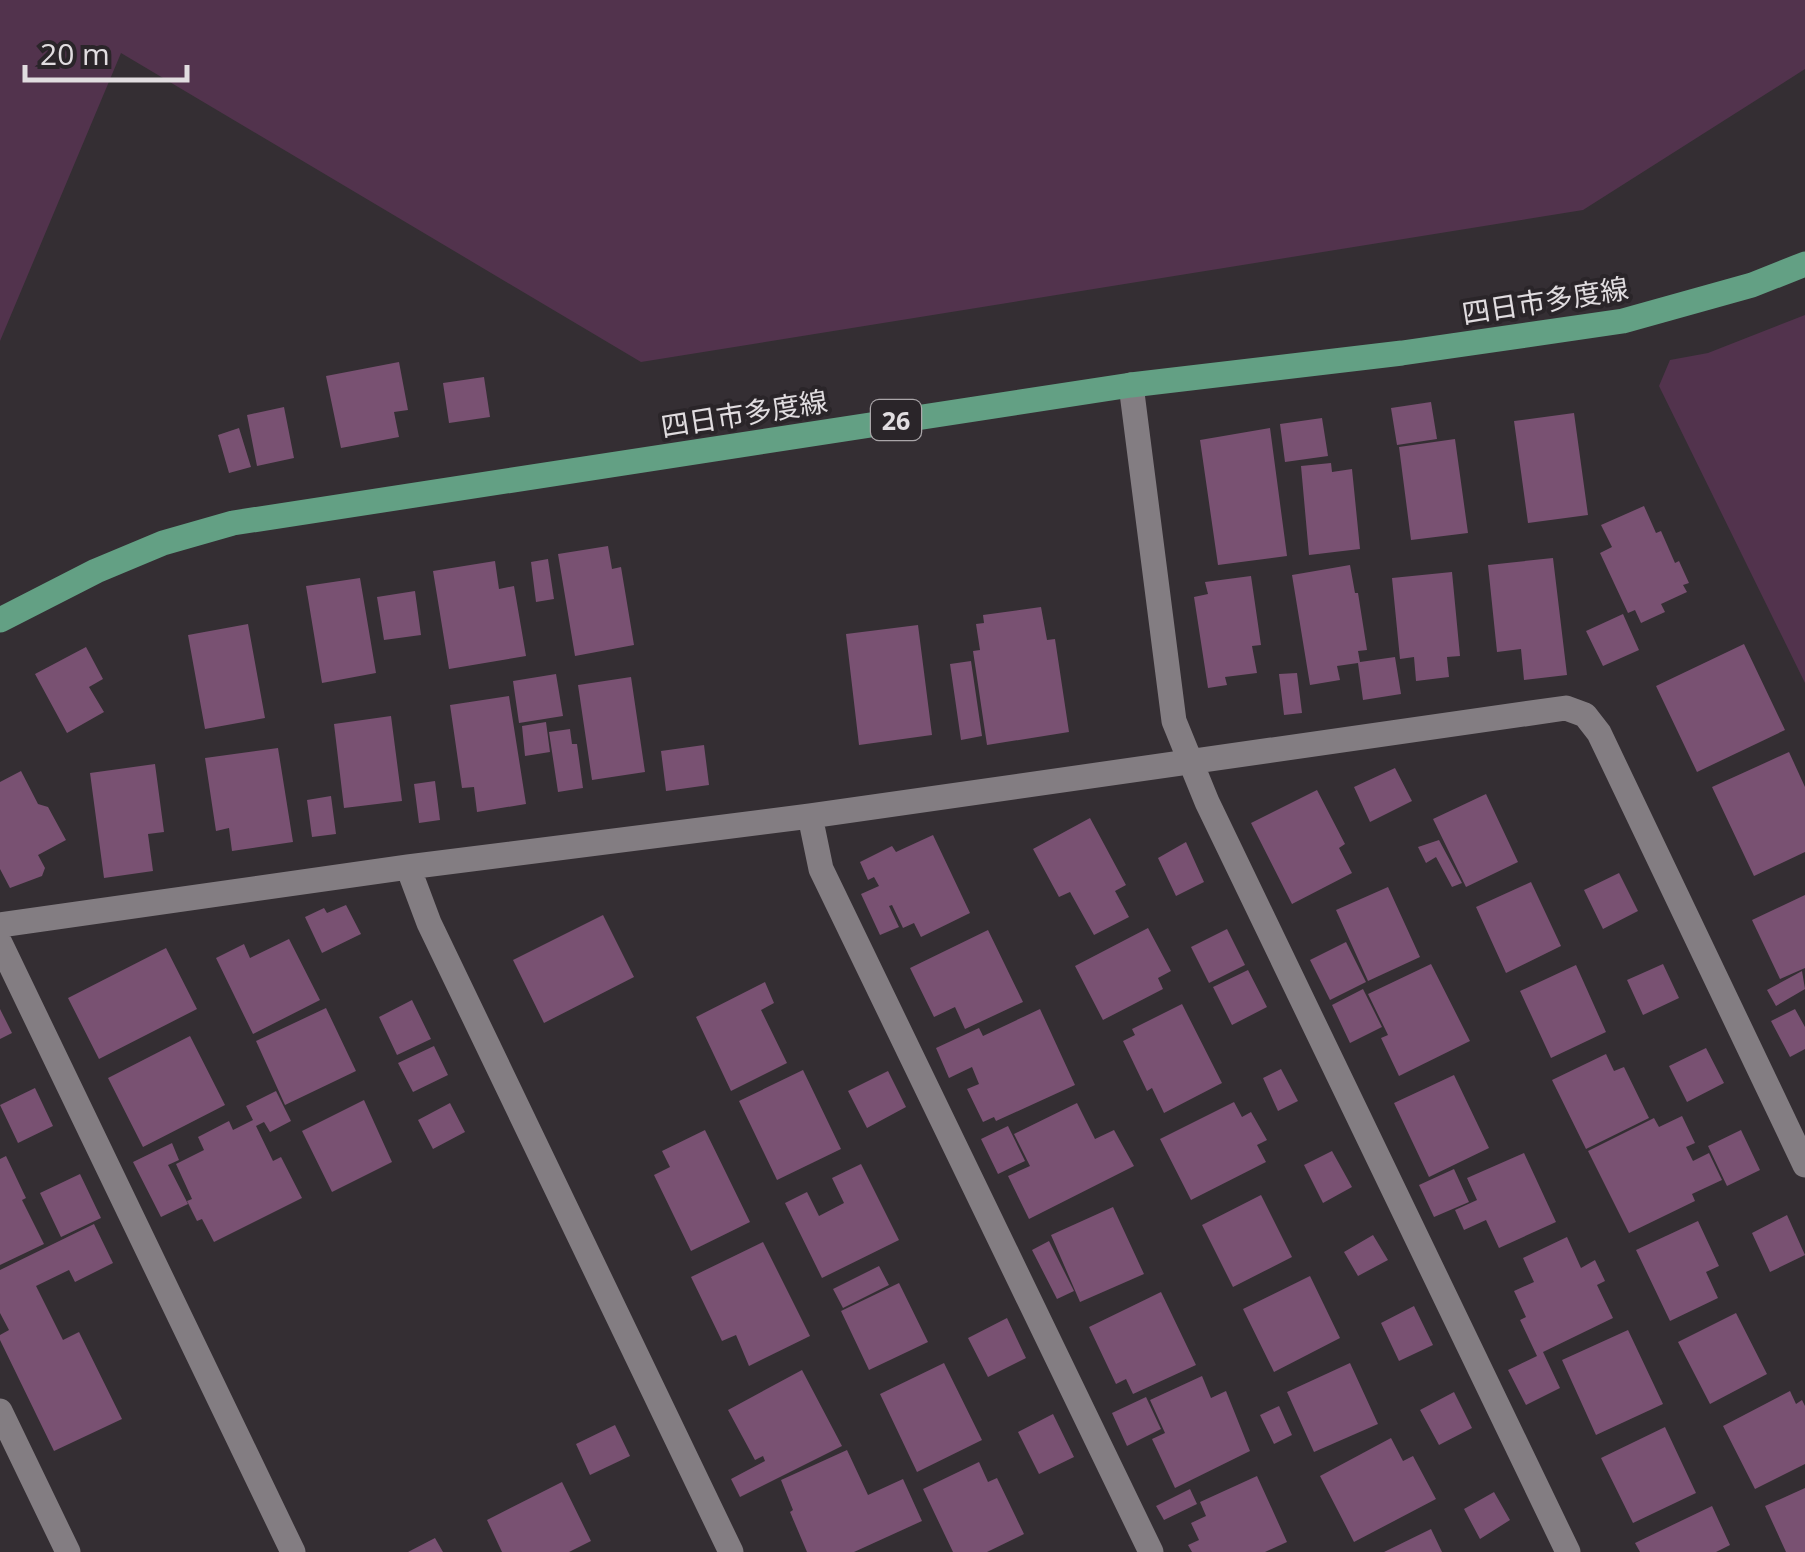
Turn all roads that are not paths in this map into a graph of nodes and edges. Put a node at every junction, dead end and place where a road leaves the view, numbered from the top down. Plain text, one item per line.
1 (1805, 264) edge
2 (1131, 385) junction
3 (0, 620) edge
4 (1191, 760) junction
5 (810, 816) junction
6 (408, 866) junction
7 (0, 924) edge
8 (0, 943) edge
9 (1805, 1164) edge
10 (0, 1411) edge
11 (68, 1552) edge
12 (292, 1552) edge
13 (731, 1552) edge
14 (1150, 1552) edge
15 (1568, 1552) edge

1 - 2 main road, 四日市多度線 / 26
2 - 3 main road, 四日市多度線 / 26
2 - 4 street
4 - 5 street
4 - 9 street
4 - 15 street
5 - 6 street
5 - 14 street
6 - 7 street
6 - 13 street
8 - 12 street
10 - 11 street

